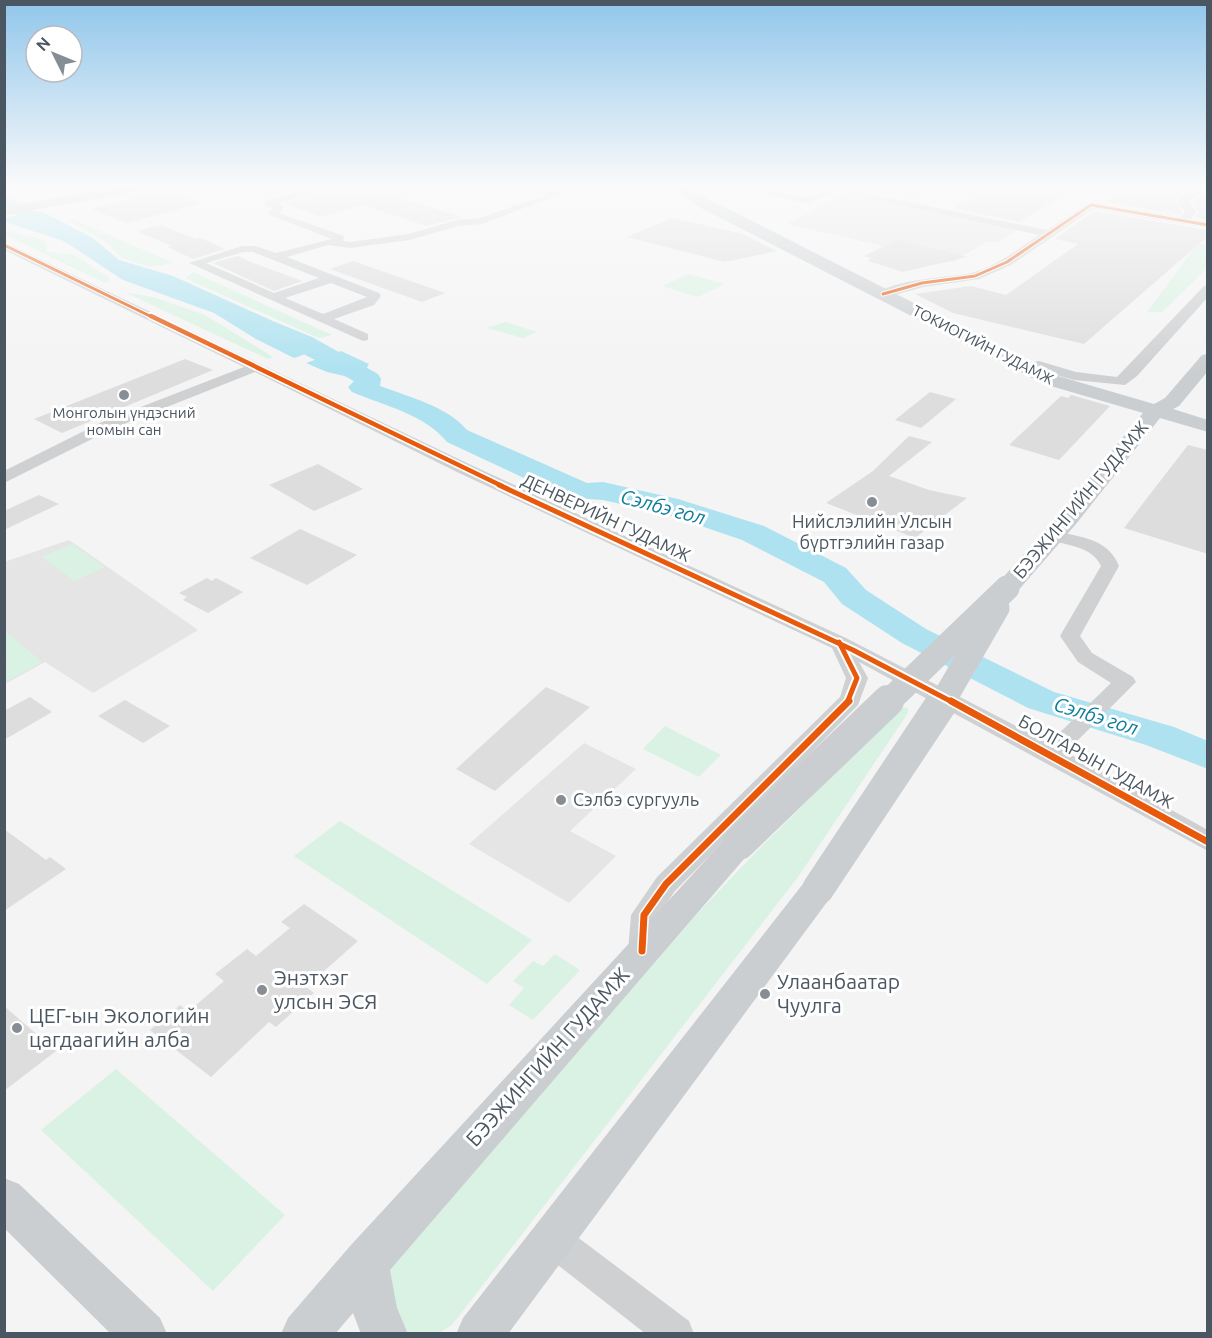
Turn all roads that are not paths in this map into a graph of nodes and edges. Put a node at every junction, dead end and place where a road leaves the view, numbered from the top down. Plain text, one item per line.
1 (11, 248) edge
2 (305, 248) edge
3 (792, 248) edge
4 (1026, 248) edge
5 (275, 257) junction
6 (330, 279) junction
7 (1208, 289) edge
8 (883, 294) junction
9 (273, 298) junction
10 (322, 319) junction
11 (363, 337) dead end
12 (1208, 337) edge
13 (1208, 359) edge
14 (256, 367) junction
15 (1033, 372) junction
16 (1155, 411) junction
17 (1208, 426) edge
18 (4, 478) edge
19 (1054, 536) junction
20 (1007, 588) junction
21 (839, 642) junction
22 (970, 710) joint
23 (1057, 748) junction
24 (1208, 842) edge
25 (642, 951) junction
26 (4, 1197) edge
27 (552, 1239) junction
28 (367, 1261) junction
29 (144, 1334) edge
30 (304, 1334) edge
31 (385, 1334) edge
32 (478, 1334) edge
33 (676, 1334) edge

1 - 14 street, ДЕНВЕРИЙН ГУДАМЖ
2 - 5 street
3 - 8 main road, ТОКИОГИЙН ГУДАМЖ
4 - 8 street
5 - 6 street
5 - 9 street
6 - 9 street
6 - 10 street
7 - 15 street
8 - 15 main road, ТОКИОГИЙН ГУДАМЖ
9 - 10 street
10 - 11 street
12 - 16 main road
13 - 16 main road
14 - 18 street
14 - 21 street, ДЕНВЕРИЙН ГУДАМЖ
15 - 16 main road, ТОКИОГИЙН ГУДАМЖ
16 - 17 main road, ТОКИОГИЙН ГУДАМЖ
16 - 19 main road, БЭЭЖИНГИЙН ГУДАМЖ
19 - 20 main road, БЭЭЖИНГИЙН ГУДАМЖ
19 - 23 street
20 - 25 main road, БЭЭЖИНГИЙН ГУДАМЖ, bridge
20 - 27 main road, БЭЭЖИНГИЙН ГУДАМЖ, bridge
21 - 22 street, ДЕНВЕРИЙН ГУДАМЖ
21 - 25 street
22 - 23 street, БОЛГАРЫН ГУДАМЖ
23 - 24 street, БОЛГАРЫН ГУДАМЖ
25 - 28 main road, БЭЭЖИНГИЙН ГУДАМЖ
26 - 29 main road
27 - 32 main road, БЭЭЖИНГИЙН ГУДАМЖ
27 - 33 street
28 - 30 main road, БЭЭЖИНГИЙН ГУДАМЖ
28 - 31 main road

